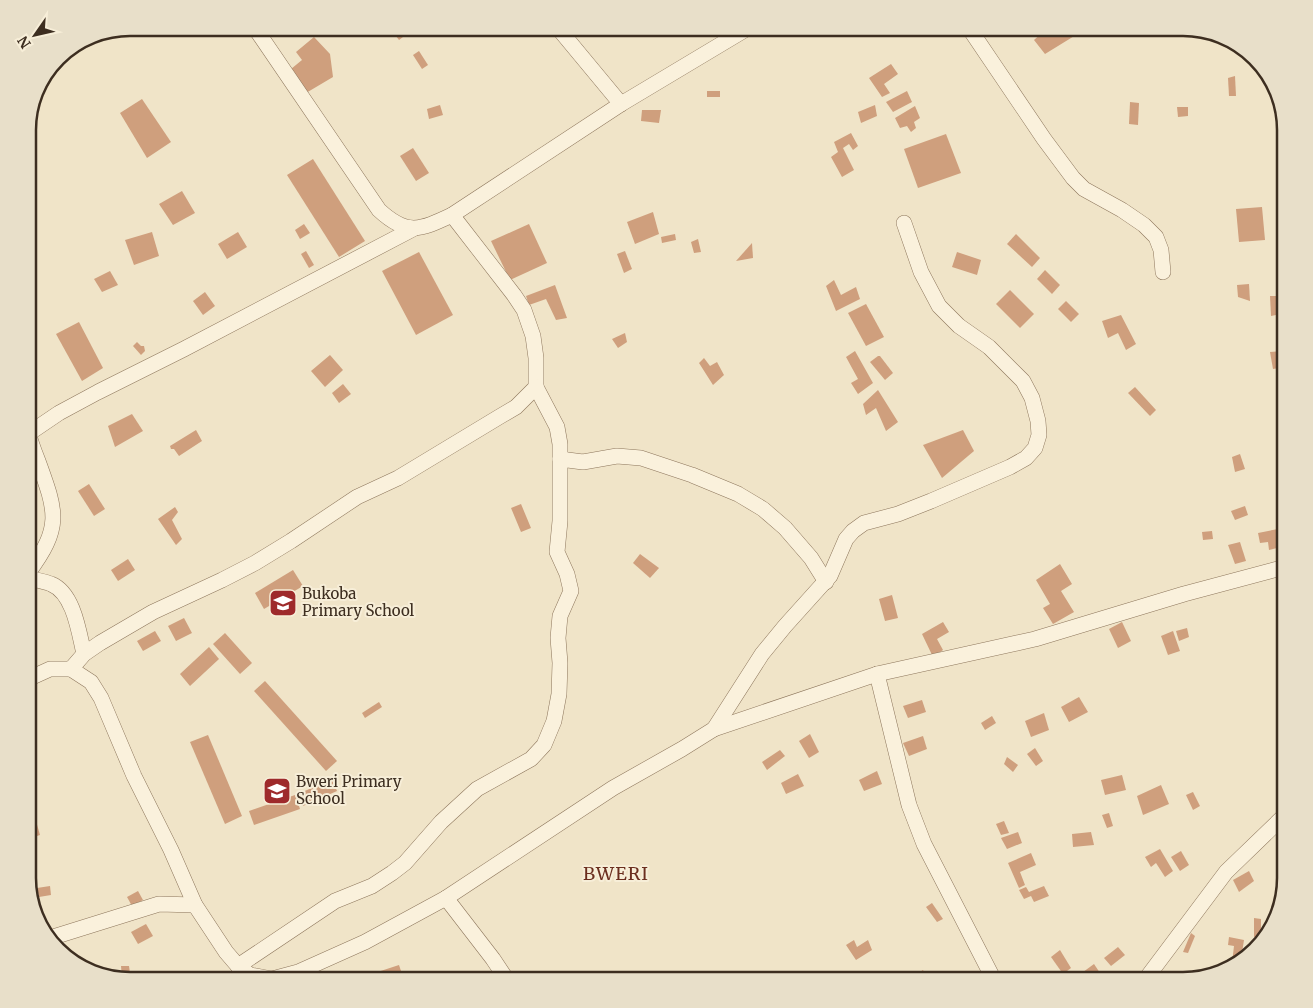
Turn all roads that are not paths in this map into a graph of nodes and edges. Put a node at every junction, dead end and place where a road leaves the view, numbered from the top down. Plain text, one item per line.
1 (260, 36) edge
2 (565, 36) edge
3 (735, 36) edge
4 (974, 36) edge
5 (621, 104) junction
6 (452, 215) junction
7 (904, 223) dead end
8 (413, 229) junction
9 (1163, 272) dead end
10 (536, 387) junction
11 (36, 428) edge
12 (36, 454) edge
13 (560, 459) junction
14 (36, 563) edge
15 (1277, 569) edge
16 (36, 580) edge
17 (826, 582) junction
18 (84, 654) junction
19 (71, 669) junction
20 (877, 674) junction
21 (36, 675) edge
22 (714, 729) junction
23 (1277, 824) edge
24 (446, 898) junction
25 (195, 905) junction
26 (57, 936) edge
27 (238, 966) junction
28 (246, 972) edge
29 (298, 972) edge
30 (502, 972) edge
31 (990, 972) edge
32 (1151, 972) edge

1 - 8 street
2 - 5 street
3 - 5 street
4 - 9 street
5 - 6 street
6 - 8 street
6 - 10 street
7 - 17 street
8 - 11 street
10 - 13 street
10 - 18 street
12 - 14 street
13 - 17 street
13 - 27 street
15 - 20 street
16 - 18 street
17 - 22 street
18 - 19 street
19 - 21 street
19 - 25 street
20 - 22 street
20 - 31 street
22 - 24 street
23 - 32 street
24 - 29 street
24 - 30 street
25 - 26 street
25 - 27 street
27 - 28 street

